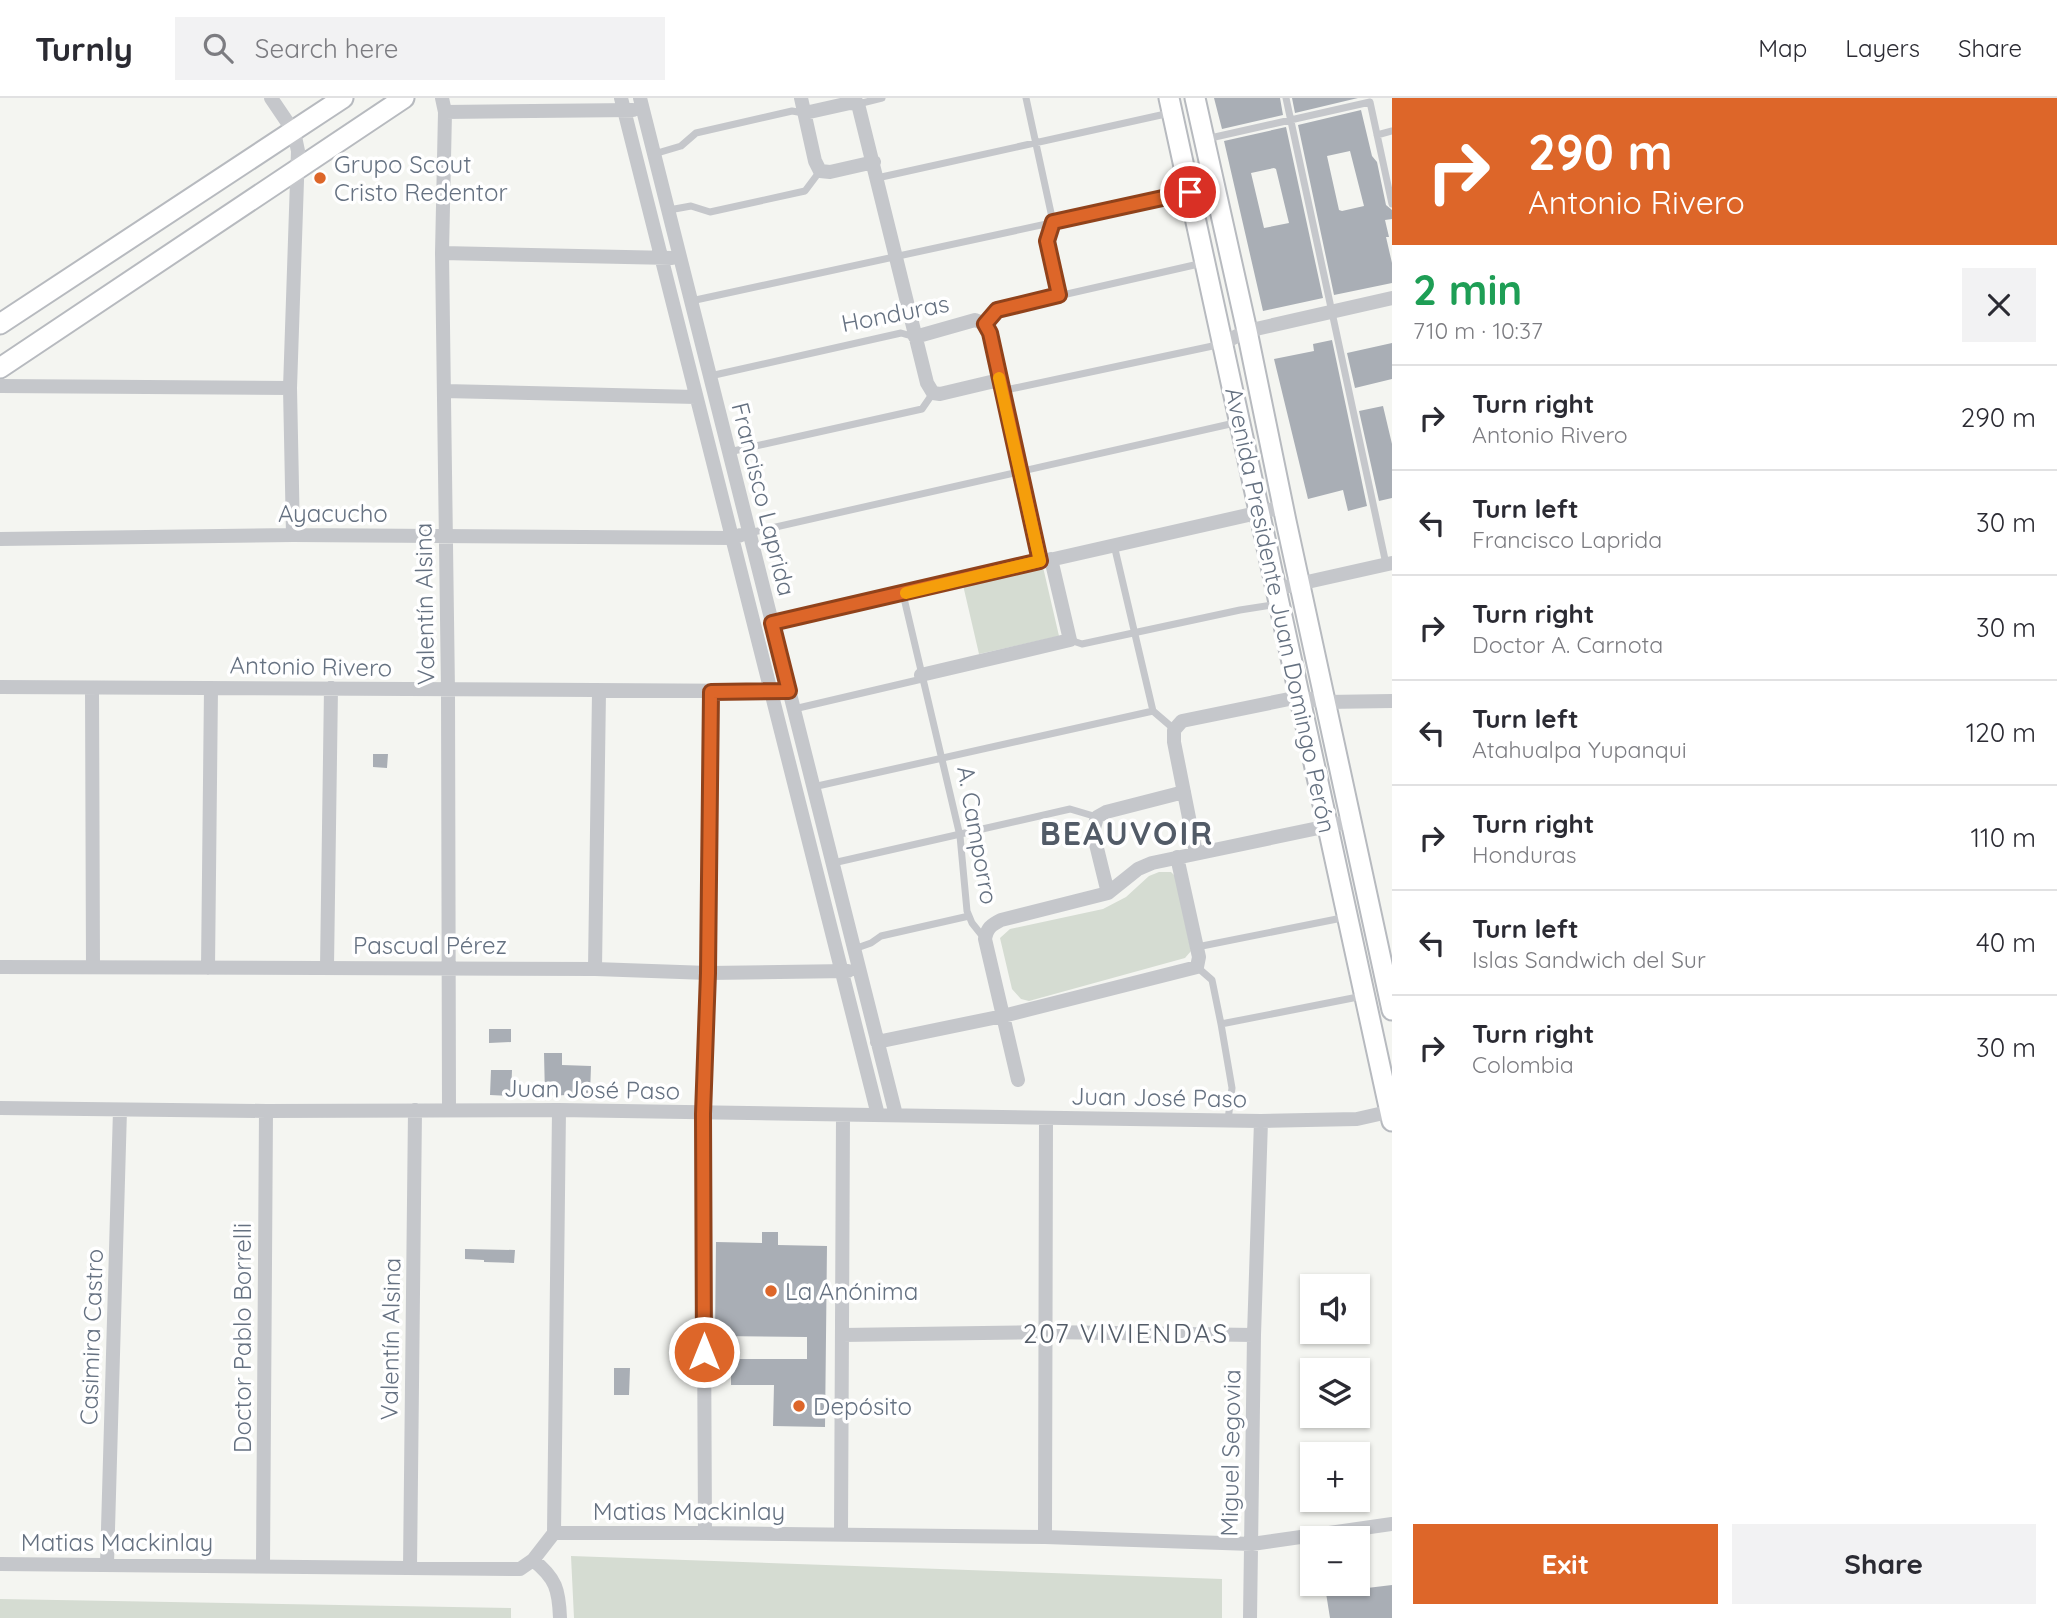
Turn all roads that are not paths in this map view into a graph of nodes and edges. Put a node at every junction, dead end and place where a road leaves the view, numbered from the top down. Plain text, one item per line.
1 (271, 98) edge
2 (343, 98) edge
3 (404, 98) edge
4 (801, 98) edge
5 (883, 98) edge
6 (1026, 98) edge
7 (1195, 98) edge
8 (1286, 98) edge
9 (623, 104) edge
10 (641, 104) edge
11 (858, 104) junction
12 (443, 105) edge
13 (1171, 105) edge
14 (805, 113) junction
15 (1291, 120) junction
16 (1392, 131) edge
17 (294, 132) junction
18 (1377, 135) junction
19 (1204, 139) junction
20 (1035, 143) junction
21 (654, 154) junction
22 (874, 162) junction
23 (297, 170) junction
24 (820, 171) junction
25 (877, 178) junction
26 (1190, 192) junction
27 (1392, 204) edge
28 (669, 209) junction
29 (1053, 222) junction
30 (442, 253) junction
31 (680, 257) junction
32 (895, 257) junction
33 (663, 258) junction
34 (1205, 263) junction
35 (1059, 295) junction
36 (1392, 298) edge
37 (691, 301) junction
38 (1333, 311) junction
39 (0, 324) edge
40 (985, 324) junction
41 (1247, 331) junction
42 (915, 337) junction
43 (1223, 343) junction
44 (1, 367) edge
45 (710, 376) junction
46 (0, 386) edge
47 (1000, 386) junction
48 (290, 388) junction
49 (443, 391) junction
50 (933, 393) junction
51 (696, 397) junction
52 (1240, 422) junction
53 (729, 452) junction
54 (1020, 472) junction
55 (1283, 508) junction
56 (1260, 512) junction
57 (749, 533) junction
58 (293, 536) junction
59 (446, 536) junction
60 (732, 538) junction
61 (0, 539) edge
62 (1114, 545) junction
63 (1045, 560) junction
64 (1389, 564) edge
65 (1299, 583) junction
66 (903, 594) junction
67 (1278, 596) junction
68 (772, 623) junction
69 (1134, 632) junction
70 (1070, 640) junction
71 (921, 677) junction
72 (0, 687) edge
73 (92, 688) junction
74 (211, 688) junction
75 (331, 688) junction
76 (448, 691) junction
77 (772, 691) junction
78 (789, 691) junction
79 (600, 692) junction
80 (711, 692) junction
81 (1299, 697) junction
82 (1392, 701) edge
83 (1326, 702) junction
84 (794, 709) junction
85 (1153, 711) junction
86 (1174, 730) junction
87 (941, 759) junction
88 (813, 787) junction
89 (1184, 792) junction
90 (1097, 817) junction
91 (1352, 821) junction
92 (1328, 828) junction
93 (960, 836) junction
94 (1196, 853) junction
95 (1177, 857) junction
96 (833, 863) junction
97 (1108, 893) junction
98 (969, 916) junction
99 (1347, 917) junction
100 (985, 939) junction
101 (1197, 947) junction
102 (854, 949) junction
103 (0, 967) edge
104 (93, 967) junction
105 (327, 967) junction
106 (1197, 967) junction
107 (208, 968) junction
108 (447, 969) junction
109 (595, 969) junction
110 (841, 971) junction
111 (860, 971) junction
112 (708, 973) junction
113 (1364, 996) junction
114 (1392, 1010) edge
115 (1003, 1016) junction
116 (1222, 1024) junction
117 (877, 1042) junction
118 (1018, 1080) dead end
119 (0, 1108) edge
120 (120, 1110) junction
121 (415, 1110) junction
122 (449, 1110) junction
123 (559, 1110) junction
124 (266, 1111) junction
125 (703, 1114) junction
126 (1391, 1114) edge
127 (843, 1115) junction
128 (878, 1115) junction
129 (896, 1115) junction
130 (1046, 1118) junction
131 (1228, 1121) junction
132 (1261, 1121) junction
133 (1045, 1332) junction
134 (842, 1335) junction
135 (1254, 1335) junction
136 (1392, 1524) edge
137 (705, 1532) junction
138 (554, 1533) junction
139 (841, 1534) junction
140 (1045, 1536) junction
141 (1252, 1544) junction
142 (533, 1560) junction
143 (0, 1564) edge
144 (107, 1564) junction
145 (263, 1565) junction
146 (411, 1568) junction
147 (560, 1618) edge
148 (1250, 1618) edge

1 - 17 street
2 - 17 main road
3 - 23 main road
4 - 14 street
5 - 11 lane
6 - 20 lane
7 - 19 main road, Avenida Presidente Juan Domingo Perón
8 - 15 lane
9 - 10 street
9 - 12 street
9 - 33 street, Francisco Laprida
10 - 21 street, Francisco Laprida
11 - 14 street
11 - 22 street
12 - 30 street, Valentín Alsina
13 - 20 lane
13 - 26 main road, Avenida Presidente Juan Domingo Perón
14 - 21 lane
14 - 24 street
15 - 18 lane
15 - 19 lane
15 - 38 lane
16 - 18 lane
17 - 23 street
17 - 39 main road
18 - 27 lane
19 - 41 main road, Avenida Presidente Juan Domingo Perón
20 - 25 lane
20 - 29 lane
21 - 28 street, Francisco Laprida
22 - 24 street
22 - 25 street
23 - 44 main road
23 - 48 street
24 - 28 lane
25 - 32 street
26 - 29 lane
26 - 34 main road, Avenida Presidente Juan Domingo Perón
28 - 31 street, Francisco Laprida
29 - 32 lane
29 - 35 lane
30 - 33 street
30 - 49 street, Valentín Alsina
31 - 33 street
31 - 37 street, Francisco Laprida
32 - 37 lane
32 - 42 street
33 - 51 street, Francisco Laprida
34 - 35 lane, Honduras
34 - 43 main road, Avenida Presidente Juan Domingo Perón
35 - 40 lane, Honduras
36 - 38 street
37 - 45 street, Francisco Laprida
38 - 41 street
38 - 64 lane
40 - 42 street, Honduras
40 - 47 street
41 - 43 street
41 - 55 main road, Avenida Presidente Juan Domingo Perón
42 - 45 lane, Honduras
42 - 50 street
43 - 47 lane
43 - 52 main road, Avenida Presidente Juan Domingo Perón
45 - 53 street, Francisco Laprida
46 - 48 street
47 - 50 street
47 - 54 street
48 - 58 street
49 - 51 street
49 - 59 street, Valentín Alsina
50 - 53 lane
51 - 60 street, Francisco Laprida
52 - 54 lane
52 - 56 main road, Avenida Presidente Juan Domingo Perón
53 - 57 street, Francisco Laprida
54 - 57 lane
54 - 63 street
55 - 56 street
55 - 65 main road, Avenida Presidente Juan Domingo Perón
56 - 62 street
56 - 67 main road, Avenida Presidente Juan Domingo Perón
57 - 60 street, Ayacucho
57 - 68 street, Francisco Laprida
58 - 59 street, Ayacucho
58 - 61 street, Ayacucho
59 - 60 street, Ayacucho
59 - 76 street, Valentín Alsina
60 - 77 street, Francisco Laprida
62 - 63 street
62 - 69 lane
63 - 66 street
63 - 70 street
64 - 65 street
65 - 67 street
65 - 83 main road, Avenida Presidente Juan Domingo Perón
66 - 68 street
66 - 71 lane, A. Camporro
67 - 69 lane
67 - 81 main road, Avenida Presidente Juan Domingo Perón
68 - 78 street, Francisco Laprida
69 - 70 lane
69 - 85 lane
70 - 71 street
71 - 84 lane
71 - 87 lane, A. Camporro
72 - 73 street, Antonio Rivero
73 - 74 street, Antonio Rivero
73 - 104 street
74 - 75 street, Antonio Rivero
74 - 107 street
75 - 76 street, Antonio Rivero
75 - 105 street
76 - 79 street, Antonio Rivero
76 - 108 street, Valentín Alsina
77 - 78 street, Antonio Rivero
77 - 80 street, Antonio Rivero
77 - 110 street, Francisco Laprida
78 - 84 street, Francisco Laprida
79 - 80 street, Antonio Rivero
79 - 109 street
80 - 112 street
81 - 83 street
81 - 86 street
81 - 92 main road, Avenida Presidente Juan Domingo Perón
82 - 83 street
83 - 91 main road, Avenida Presidente Juan Domingo Perón
84 - 88 street, Francisco Laprida
85 - 86 lane
85 - 87 lane
86 - 89 street
87 - 88 lane
87 - 93 lane, A. Camporro
88 - 96 street, Francisco Laprida
89 - 90 street
89 - 94 street
90 - 93 lane
90 - 97 street
91 - 92 street
91 - 114 main road, Avenida Presidente Juan Domingo Perón
92 - 94 street
92 - 99 main road, Avenida Presidente Juan Domingo Perón
93 - 96 lane
93 - 98 lane, A. Camporro
94 - 95 street
95 - 97 street
95 - 101 street
96 - 102 street, Francisco Laprida
97 - 100 street
98 - 100 lane, A. Camporro
98 - 102 lane
99 - 101 lane
99 - 113 main road, Avenida Presidente Juan Domingo Perón
100 - 115 street, A. Camporro
101 - 106 street
102 - 111 street, Francisco Laprida
103 - 104 street, Pascual Pérez
104 - 107 street, Pascual Pérez
105 - 107 street, Pascual Pérez
105 - 108 street, Pascual Pérez
106 - 115 street
106 - 116 lane
108 - 109 street, Pascual Pérez
108 - 122 street, Valentín Alsina
109 - 112 street, Pascual Pérez
110 - 111 street, Pascual Pérez
110 - 112 street, Pascual Pérez
110 - 128 street, Francisco Laprida
111 - 117 street, Francisco Laprida
112 - 125 street
113 - 116 lane
113 - 126 main road, Avenida Presidente Juan Domingo Perón
115 - 117 street
115 - 118 street, A. Camporro
116 - 131 lane
117 - 129 street, Francisco Laprida
119 - 120 street, Juan José Paso
120 - 124 street, Juan José Paso
120 - 144 street, Casimira Castro
121 - 122 street, Juan José Paso
121 - 124 street, Juan José Paso
121 - 146 street, Valentín Alsina
122 - 123 street, Juan José Paso
123 - 125 street, Juan José Paso
123 - 138 street
124 - 145 street, Doctor Pablo Borrelli
125 - 127 street, Juan José Paso
125 - 137 street
126 - 132 street, Juan José Paso
127 - 128 street, Juan José Paso
127 - 134 street
128 - 129 street, Juan José Paso
129 - 130 street, Juan José Paso
130 - 131 street, Juan José Paso
130 - 133 street
131 - 132 street, Juan José Paso
132 - 135 street, Miguel Segovia
133 - 134 street
133 - 135 street
133 - 140 street
134 - 139 street
135 - 141 street, Miguel Segovia
136 - 141 street, Matias Mackinlay
137 - 138 street, Matias Mackinlay
137 - 139 street, Matias Mackinlay
138 - 142 street
139 - 140 street, Matias Mackinlay
140 - 141 street, Matias Mackinlay
141 - 148 street, Miguel Segovia
142 - 146 street, Matias Mackinlay
142 - 147 street
143 - 144 street, Matias Mackinlay
144 - 145 street, Matias Mackinlay
145 - 146 street, Matias Mackinlay

